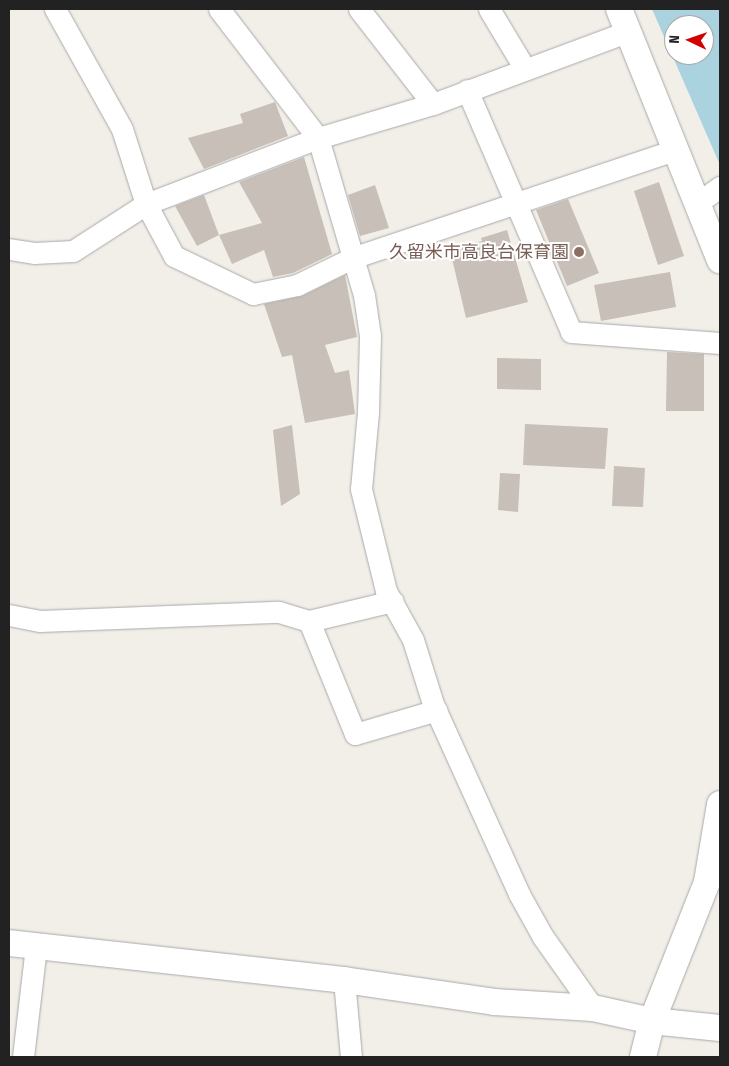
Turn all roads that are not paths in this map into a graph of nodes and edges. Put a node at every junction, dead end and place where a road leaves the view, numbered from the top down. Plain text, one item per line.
1 (55, 9) edge
2 (219, 9) edge
3 (360, 9) edge
4 (489, 9) edge
5 (623, 20) edge
6 (525, 69) junction
7 (467, 90) junction
8 (433, 104) junction
9 (318, 138) junction
10 (677, 148) junction
11 (720, 187) edge
12 (514, 202) junction
13 (699, 202) junction
14 (146, 204) junction
15 (9, 249) edge
16 (352, 258) junction
17 (720, 260) edge
18 (720, 342) edge
19 (393, 601) junction
20 (9, 615) edge
21 (309, 621) junction
22 (437, 710) junction
23 (720, 804) edge
24 (9, 943) edge
25 (36, 946) junction
26 (344, 980) junction
27 (593, 1008) junction
28 (652, 1021) junction
29 (720, 1028) edge
30 (22, 1057) edge
31 (351, 1057) edge
32 (643, 1057) edge

1 - 14 street
2 - 9 street
3 - 8 street
4 - 6 street
5 - 6 street
5 - 10 street
6 - 7 street
7 - 8 street
7 - 12 street
8 - 9 street
9 - 14 street
9 - 16 street
10 - 12 street
10 - 13 street
11 - 13 street
12 - 16 street
12 - 18 street
13 - 17 street
14 - 15 street
14 - 16 street
16 - 19 street
19 - 21 street
19 - 22 street
20 - 21 street
21 - 22 street
22 - 27 street
23 - 28 street
24 - 25 street
25 - 26 street
25 - 30 street
26 - 27 street
26 - 31 street
27 - 28 street
28 - 29 street
28 - 32 street

